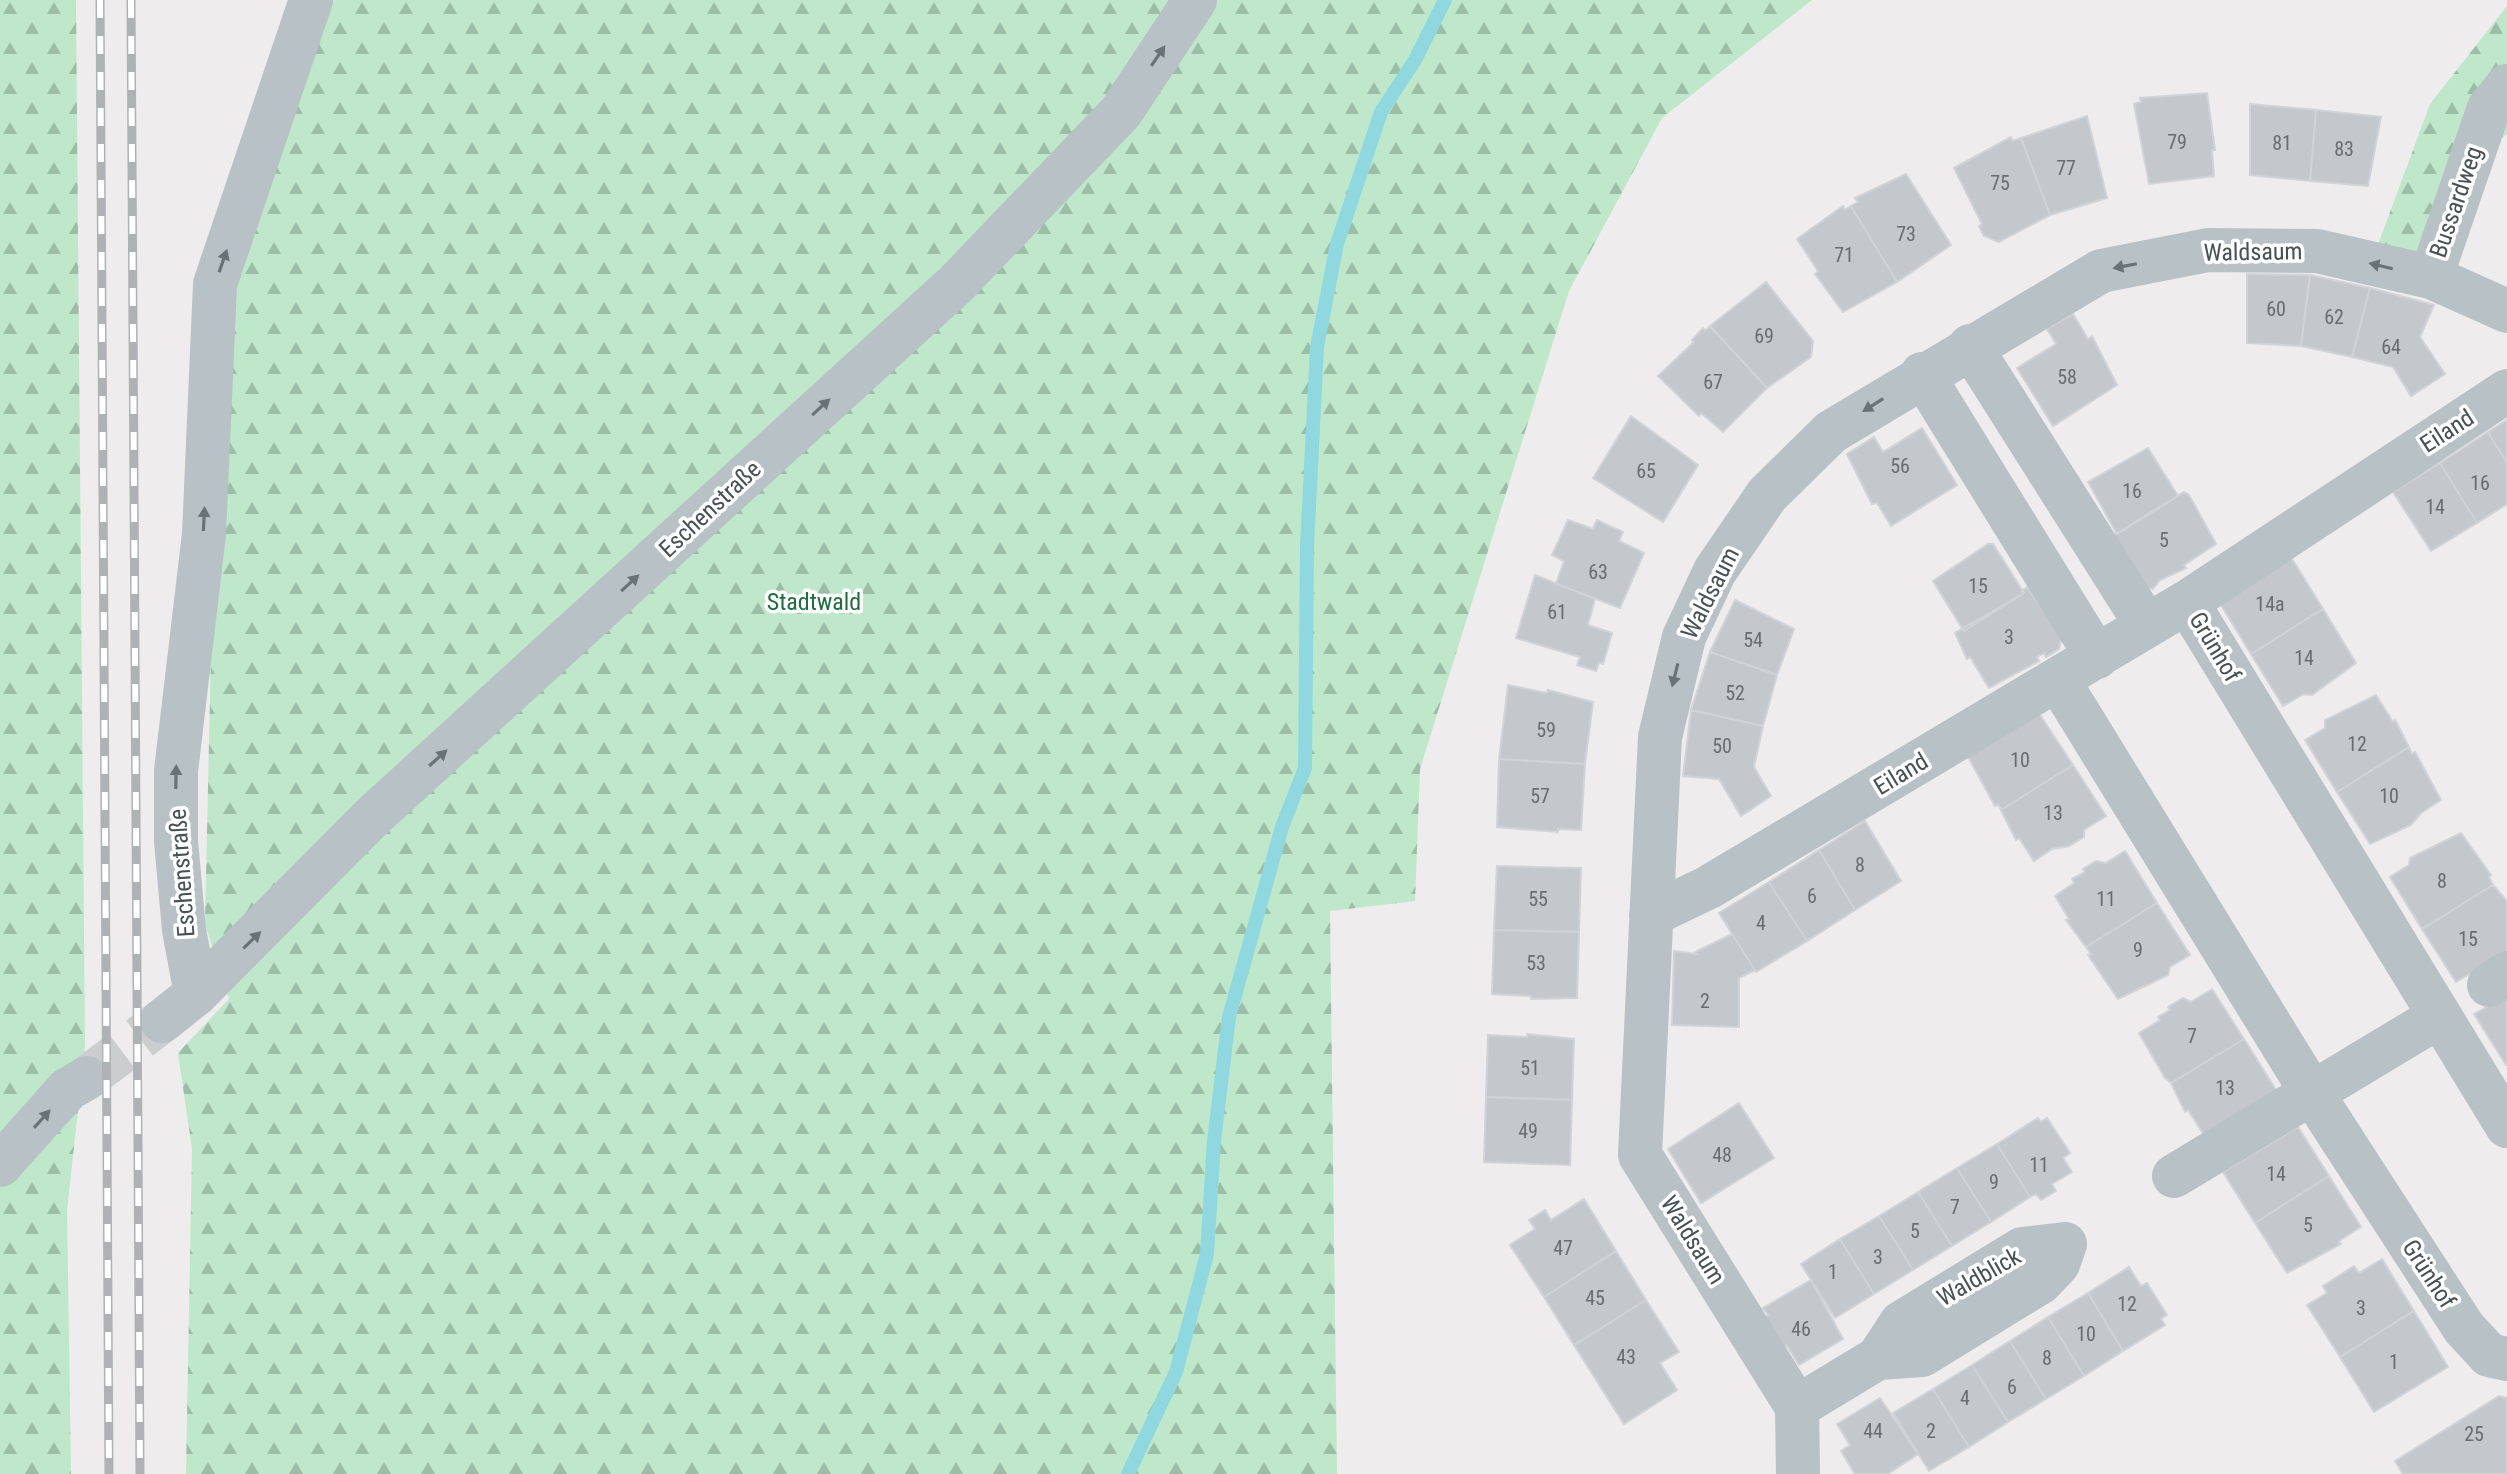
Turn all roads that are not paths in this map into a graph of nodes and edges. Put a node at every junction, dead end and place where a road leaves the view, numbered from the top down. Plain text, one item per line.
1 (311, 0) edge
2 (1195, 0) edge
3 (2507, 86) edge
4 (2431, 277) junction
5 (2507, 311) edge
6 (1970, 346) junction
7 (1922, 374) junction
8 (2507, 391) edge
9 (2187, 602) junction
10 (2147, 626) junction
11 (2097, 657) junction
12 (2058, 680) junction
13 (1651, 915) junction
14 (196, 994) junction
15 (2440, 1016) junction
16 (162, 1021) tunnel mouth
17 (87, 1078) tunnel mouth
18 (2312, 1093) junction
19 (2507, 1126) edge
20 (0, 1165) edge
21 (2174, 1176) dead end
22 (1878, 1358) dead end
23 (2507, 1359) edge
24 (1797, 1407) junction
25 (1798, 1474) edge

14 -> 1 street, Eschenstraße
14 -> 2 street, Eschenstraße
3 - 4 street, Bussardweg
4 - 5 street, Waldsaum
4 -> 6 street, Waldsaum
6 - 7 street, Waldsaum
6 - 10 street
7 - 11 street
7 -> 13 street, Waldsaum
8 - 9 street, Eiland
9 - 10 street, Grünhof
9 - 15 street, Grünhof
10 - 11 street, Eiland
11 - 12 street, Eiland
12 - 13 street, Eiland
12 - 18 street, Grünhof
13 - 24 street, Waldsaum
14 - 16 street, Eschenstraße
15 - 18 street
15 - 19 street, Grünhof
20 -> 17 street
18 - 21 street
18 - 23 street, Grünhof
22 - 24 street
24 - 25 street

